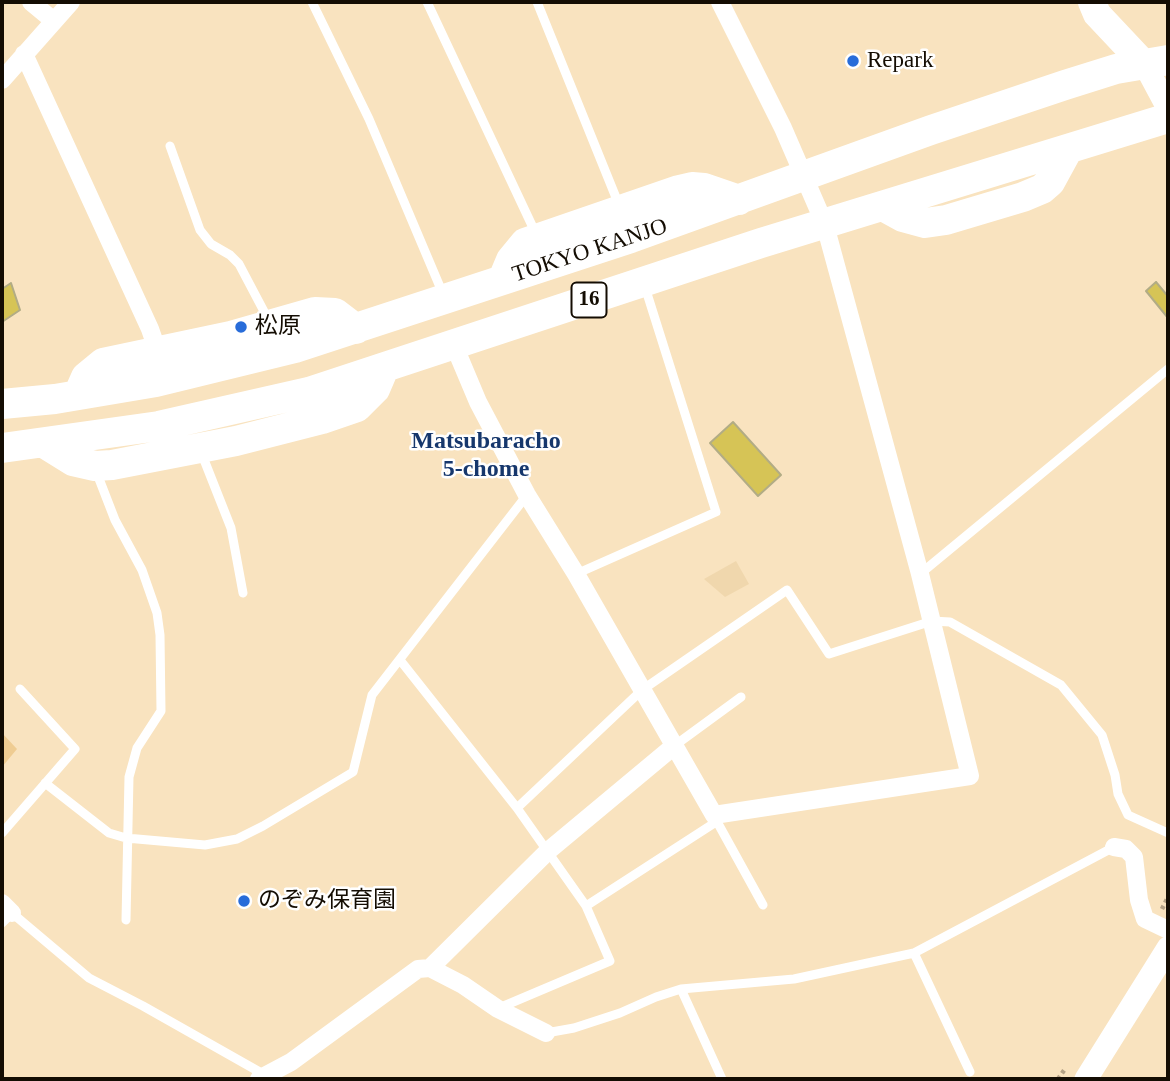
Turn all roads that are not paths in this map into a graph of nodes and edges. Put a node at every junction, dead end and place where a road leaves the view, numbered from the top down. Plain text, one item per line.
1 (32, 2) edge
2 (71, 2) edge
3 (312, 2) edge
4 (427, 2) edge
5 (537, 2) edge
6 (720, 2) edge
7 (1091, 2) edge
8 (1114, 2) edge
9 (54, 21) junction
10 (24, 54) junction
11 (1157, 63) edge
12 (2, 80) edge
13 (1168, 108) edge
14 (1168, 118) edge
15 (170, 146) dead end
16 (805, 177) junction
17 (739, 200) junction
18 (622, 210) junction
19 (825, 225) junction
20 (538, 239) junction
21 (503, 279) junction
22 (643, 282) junction
23 (445, 299) junction
24 (271, 326) junction
25 (356, 329) junction
26 (454, 345) junction
27 (158, 352) junction
28 (384, 368) junction
29 (1168, 369) edge
30 (78, 395) junction
31 (2, 404) edge
32 (44, 443) junction
33 (2, 448) edge
34 (200, 449) junction
35 (95, 466) junction
36 (527, 495) junction
37 (576, 574) junction
38 (920, 574) junction
39 (243, 593) dead end
40 (932, 621) junction
41 (400, 660) junction
42 (20, 688) dead end
43 (642, 690) junction
44 (741, 697) dead end
45 (674, 746) junction
46 (45, 783) junction
47 (517, 808) junction
48 (715, 819) junction
49 (1168, 833) edge
50 (2, 834) edge
51 (126, 838) junction
52 (1114, 847) joint
53 (548, 851) junction
54 (764, 905) dead end
55 (586, 906) junction
56 (5, 913) edge
57 (126, 920) dead end
58 (1168, 930) edge
59 (1168, 948) edge
60 (915, 953) junction
61 (430, 968) junction
62 (681, 989) junction
63 (498, 1009) junction
64 (546, 1033) joint
65 (970, 1072) dead end
66 (263, 1077) edge
67 (722, 1079) edge
68 (1086, 1079) edge

1 - 9 street
2 - 9 street
3 - 23 lane
4 - 20 lane
5 - 18 lane
6 - 16 street
7 - 11 main road
8 - 11 main road
9 - 10 street
10 - 12 street
10 - 27 street
11 - 13 street
11 - 16 highway, TOKYO KANJO / 16
14 - 19 highway, TOKYO KANJO / 16
15 - 24 lane
16 - 17 highway, TOKYO KANJO / 16
16 - 19 street
17 - 18 highway
17 - 21 highway, TOKYO KANJO / 16
18 - 20 highway
19 - 22 highway, TOKYO KANJO / 16
19 - 38 street
20 - 21 highway
21 - 23 highway, TOKYO KANJO / 16
22 - 26 highway, TOKYO KANJO / 16
22 - 37 lane
23 - 25 highway, TOKYO KANJO / 16
24 - 25 highway
24 - 27 highway
25 - 30 highway, TOKYO KANJO / 16
26 - 28 highway, TOKYO KANJO / 16
26 - 36 street
27 - 30 highway
28 - 32 highway, TOKYO KANJO / 16
28 - 34 highway
29 - 38 lane
30 - 31 highway, TOKYO KANJO / 16
32 - 33 highway, TOKYO KANJO / 16
32 - 35 highway
34 - 35 highway
34 - 39 lane
35 - 51 lane
36 - 37 street
36 - 41 lane
37 - 43 street
38 - 40 street
40 - 43 lane
40 - 48 street
40 - 49 lane
41 - 47 lane
41 - 51 lane
42 - 46 lane
43 - 45 street
43 - 47 lane
44 - 45 lane
45 - 48 street
45 - 53 street
46 - 50 lane
46 - 51 lane
47 - 53 lane
48 - 54 lane
48 - 55 lane
51 - 57 lane
52 - 58 street
52 - 60 lane
53 - 55 lane
53 - 61 street
55 - 63 lane
56 - 66 lane
59 - 68 street
60 - 62 lane
60 - 65 lane
61 - 63 street
61 - 66 street
62 - 64 lane
62 - 67 lane
63 - 64 street

